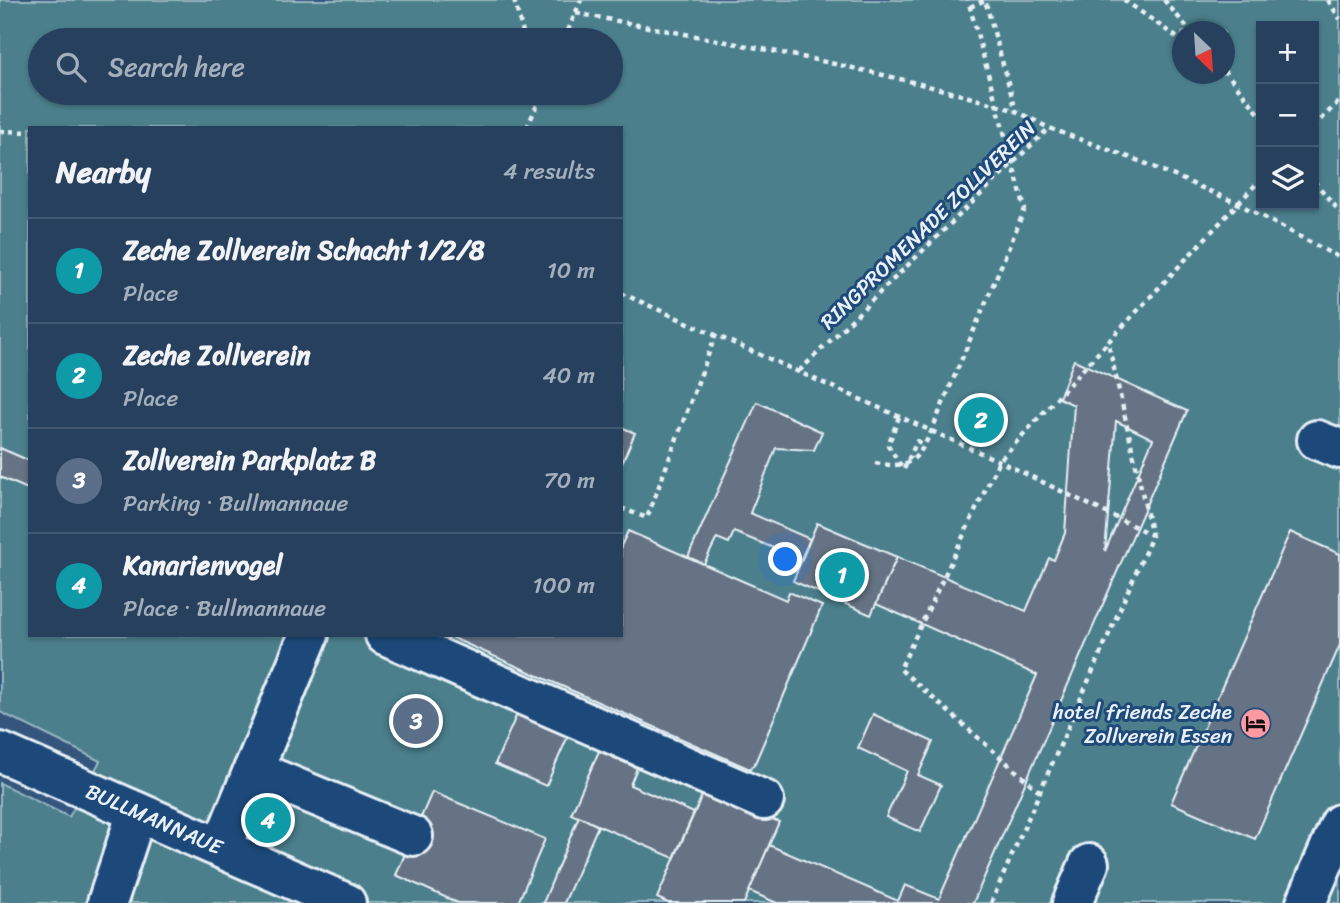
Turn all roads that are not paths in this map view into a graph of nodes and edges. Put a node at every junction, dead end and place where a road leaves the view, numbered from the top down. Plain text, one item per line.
1 (308, 637) edge
2 (390, 637) edge
3 (0, 752) edge
4 (253, 770) junction
5 (764, 800) dead end
6 (137, 812) junction
7 (1340, 824) edge
8 (413, 836) dead end
9 (221, 848) junction
10 (1089, 864) dead end
11 (107, 903) edge
12 (346, 903) edge
13 (1072, 903) edge
14 (1306, 903) edge

1 - 4 street
2 - 5 street
3 - 6 street, BULLMANNAUE
4 - 8 street
4 - 9 street
6 - 9 street, BULLMANNAUE
6 - 11 street
7 - 14 street
9 - 12 street, BULLMANNAUE
10 - 13 street

